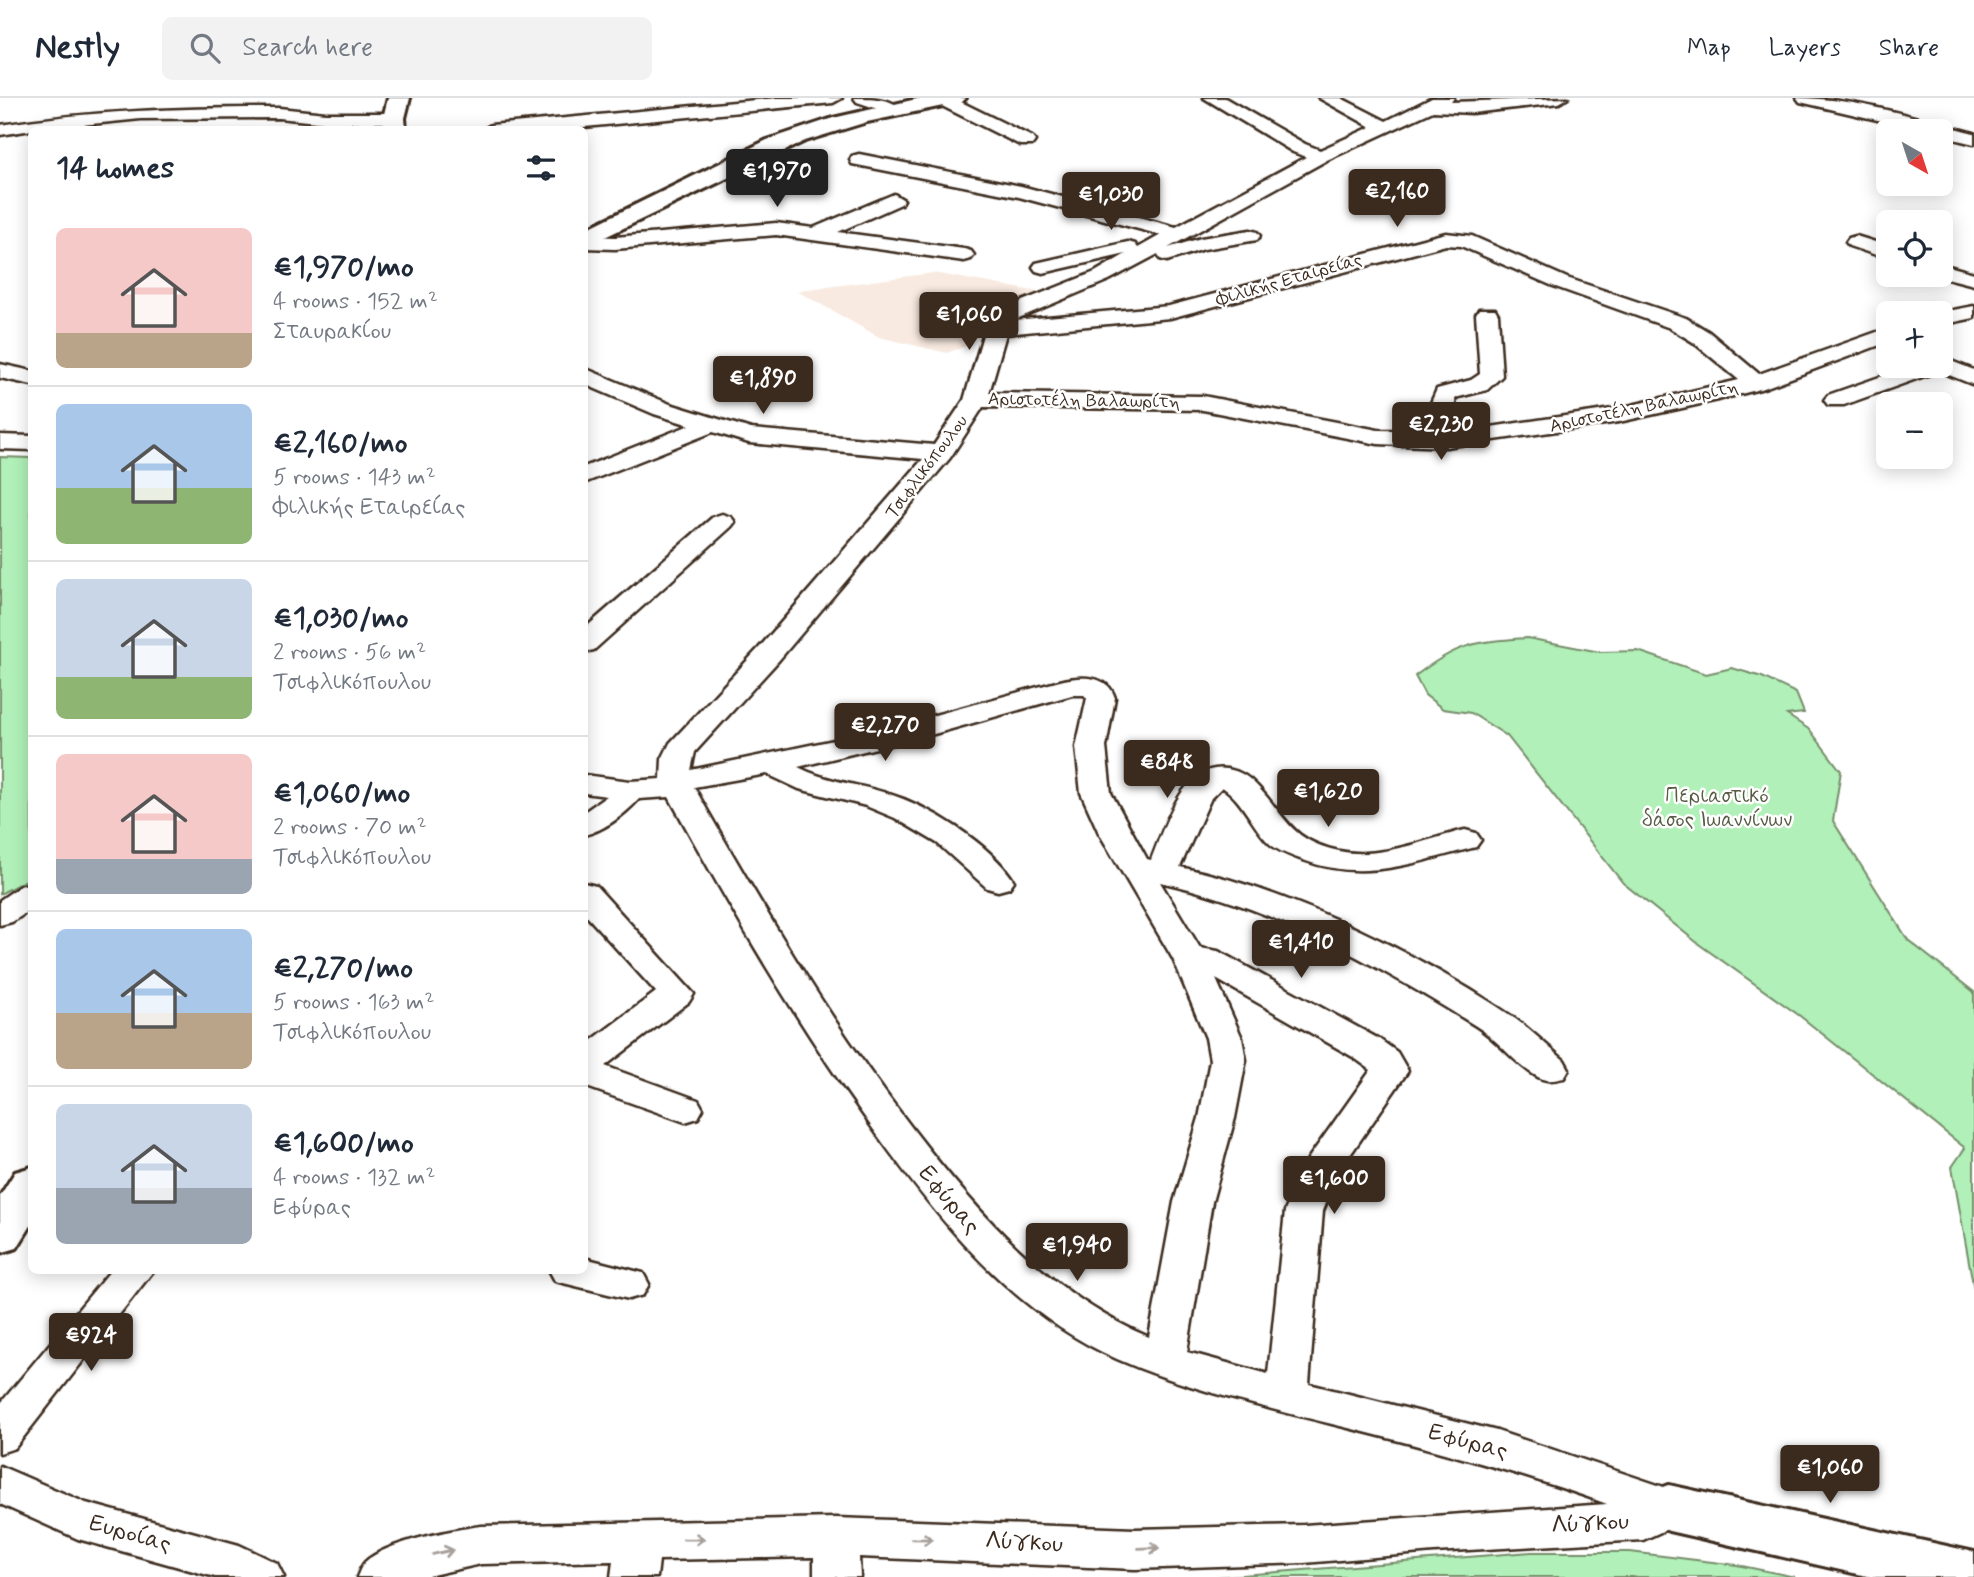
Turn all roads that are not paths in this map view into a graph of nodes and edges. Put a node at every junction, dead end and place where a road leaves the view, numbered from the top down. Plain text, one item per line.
1 (833, 98) edge
2 (863, 98) edge
3 (1213, 98) edge
4 (1328, 98) edge
5 (1559, 98) edge
6 (1806, 98) edge
7 (949, 99) edge
8 (1438, 102) edge
9 (893, 109) junction
10 (396, 115) edge
11 (326, 118) junction
12 (346, 126) edge
13 (534, 126) edge
14 (1386, 128) junction
15 (0, 130) edge
16 (1974, 139) edge
17 (1026, 141) dead end
18 (1321, 156) junction
19 (859, 160) dead end
20 (894, 200) dead end
21 (1180, 233) junction
22 (816, 234) junction
23 (1250, 236) dead end
24 (588, 239) edge
25 (588, 241) edge
26 (1856, 242) dead end
27 (1876, 249) edge
28 (964, 255) dead end
29 (1043, 268) dead end
30 (1953, 273) edge
31 (1974, 279) edge
32 (1094, 280) junction
33 (1974, 312) edge
34 (1487, 314) dead end
35 (1953, 316) edge
36 (996, 328) junction
37 (1876, 341) edge
38 (1953, 369) edge
39 (0, 371) edge
40 (28, 377) edge
41 (588, 377) edge
42 (1898, 378) edge
43 (1974, 379) edge
44 (1756, 383) junction
45 (976, 400) junction
46 (1836, 400) dead end
47 (711, 425) junction
48 (1446, 440) junction
49 (0, 442) edge
50 (28, 443) edge
51 (941, 453) junction
52 (588, 474) edge
53 (722, 522) dead end
54 (588, 640) edge
55 (772, 763) junction
56 (678, 784) junction
57 (588, 785) edge
58 (630, 790) junction
59 (588, 823) edge
60 (1465, 840) dead end
61 (1149, 870) junction
62 (999, 881) dead end
63 (28, 896) edge
64 (588, 897) edge
65 (0, 915) edge
66 (1190, 959) junction
67 (588, 1062) edge
68 (1551, 1069) dead end
69 (588, 1073) edge
70 (685, 1109) dead end
71 (28, 1190) edge
72 (0, 1235) edge
73 (131, 1274) edge
74 (586, 1274) edge
75 (629, 1284) dead end
76 (1165, 1361) junction
77 (1287, 1396) junction
78 (0, 1435) edge
79 (0, 1484) edge
80 (1669, 1508) junction
81 (837, 1557) edge
82 (637, 1558) edge
83 (1974, 1576) edge
84 (261, 1577) edge
85 (380, 1577) edge

1 - 13 street
2 - 9 street
3 - 18 street
4 - 14 street
5 - 8 street
6 - 16 street
7 - 9 street
7 - 17 street
8 - 14 street
9 - 24 street
10 - 11 street
11 - 12 street
11 - 15 street
14 - 18 street
18 - 21 street
19 - 21 street
20 - 22 street
21 - 29 street
21 - 32 street
22 - 25 street
22 - 28 street
23 - 32 street
26 - 27 street
30 - 31 street
32 - 36 street
33 - 35 street
34 - 48 street
36 - 44 street, Φιλικής Εταιρείας
36 - 45 street, Τσιφλικόπουλου
37 - 44 street, Αριστοτέλη Βαλαωρίτη
38 - 43 street
39 - 40 street
41 - 47 street
42 - 46 street
44 - 48 street, Αριστοτέλη Βαλαωρίτη
45 - 48 street, Αριστοτέλη Βαλαωρίτη
45 - 51 street, Τσιφλικόπουλου
47 - 51 street
47 - 52 street
49 - 50 street
51 - 56 street, Τσιφλικόπουλου
53 - 54 street
55 - 56 street
55 - 61 street
55 - 62 street
56 - 58 street
56 - 76 street, Εφύρας
57 - 58 street
58 - 59 street
60 - 61 street
61 - 66 street
61 - 68 street
63 - 65 street
64 - 67 street
66 - 76 street
66 - 77 street
69 - 70 street
71 - 72 street
73 - 78 street
74 - 75 street
76 - 77 street, Εφύρας
77 - 80 street, Εφύρας
79 - 84 street, Ευροίας
81 -> 80 street, Λύγκου
80 - 83 street
82 -> 81 street, Λύγκου
85 -> 82 street, Λύγκου

